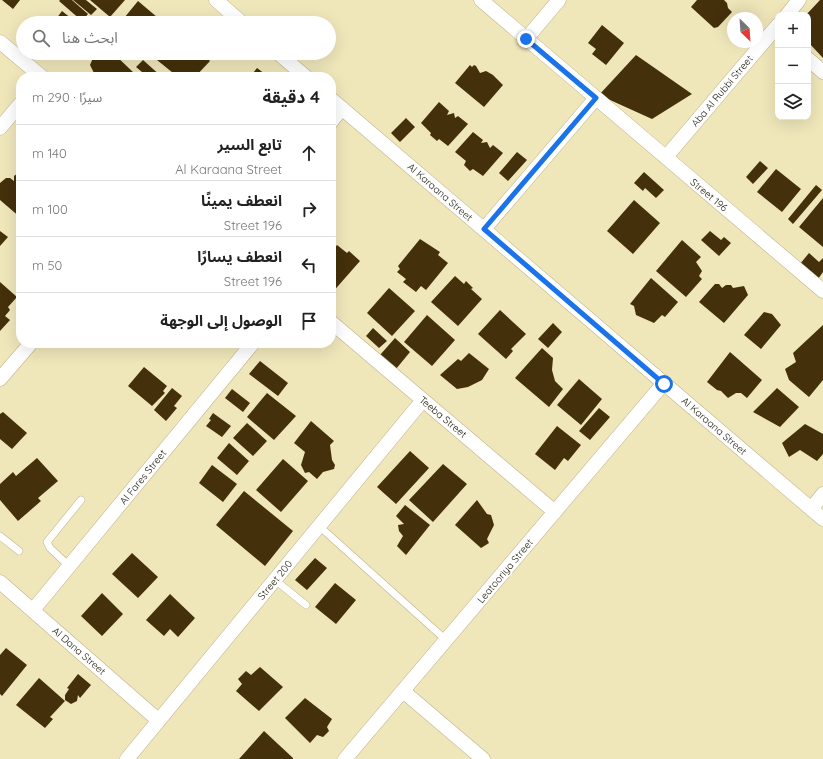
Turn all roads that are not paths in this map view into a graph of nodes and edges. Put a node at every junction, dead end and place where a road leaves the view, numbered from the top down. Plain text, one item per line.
1 (216, 0) edge
2 (481, 0) edge
3 (559, 0) edge
4 (799, 0) edge
5 (789, 12) edge
6 (234, 16) edge
7 (775, 32) edge
8 (526, 39) junction
9 (0, 42) edge
10 (16, 55) edge
11 (22, 60) edge
12 (286, 60) edge
13 (811, 62) edge
14 (36, 72) edge
15 (300, 72) edge
16 (823, 72) edge
17 (596, 98) junction
18 (336, 103) edge
19 (342, 108) junction
20 (16, 109) edge
21 (336, 116) edge
22 (0, 128) edge
23 (666, 158) junction
24 (484, 229) junction
25 (823, 291) edge
26 (336, 326) edge
27 (27, 348) edge
28 (249, 348) edge
29 (0, 379) edge
30 (664, 384) junction
31 (423, 400) junction
32 (823, 494) edge
33 (81, 500) dead end
34 (811, 509) junction
35 (555, 512) junction
36 (823, 519) edge
37 (319, 526) junction
38 (0, 536) edge
39 (19, 551) dead end
40 (69, 566) junction
41 (275, 580) junction
42 (0, 582) edge
43 (306, 605) dead end
44 (33, 610) junction
45 (446, 640) junction
46 (403, 691) junction
47 (158, 720) junction
48 (127, 759) edge
49 (345, 759) edge
50 (483, 759) edge

1 - 6 street
2 - 8 street, Street 196
3 - 8 street
4 - 5 street
7 - 23 street, Aba Al Rubbi Street
8 - 17 street, Street 196
9 - 10 street
11 - 14 street
12 - 15 street
13 - 16 street
17 - 23 street, Street 196
17 - 24 street
18 - 19 street, Al Karaana Street
19 - 21 street
19 - 24 street, Al Karaana Street
20 - 22 street
23 - 25 street, Street 196
24 - 30 street, Al Karaana Street
26 - 31 street, Teeba Street
27 - 29 street
28 - 40 street, Al Fares Street
30 - 34 street, Al Karaana Street
30 - 35 street, Leatooriya Street
31 - 35 street, Teeba Street
31 - 37 street, Street 200
32 - 34 street
33 - 40 lane
34 - 36 street, Al Karaana Street
35 - 45 street, Leatooriya Street
37 - 41 street, Street 200
37 - 45 lane
38 - 39 lane
40 - 44 street, Al Fares Street
41 - 43 lane
41 - 47 street, Street 200
42 - 44 street, Al Dana Street
44 - 47 street, Al Dana Street
45 - 46 street, Leatooriya Street
46 - 49 street, Leatooriya Street
46 - 50 street
47 - 48 street, Street 200

